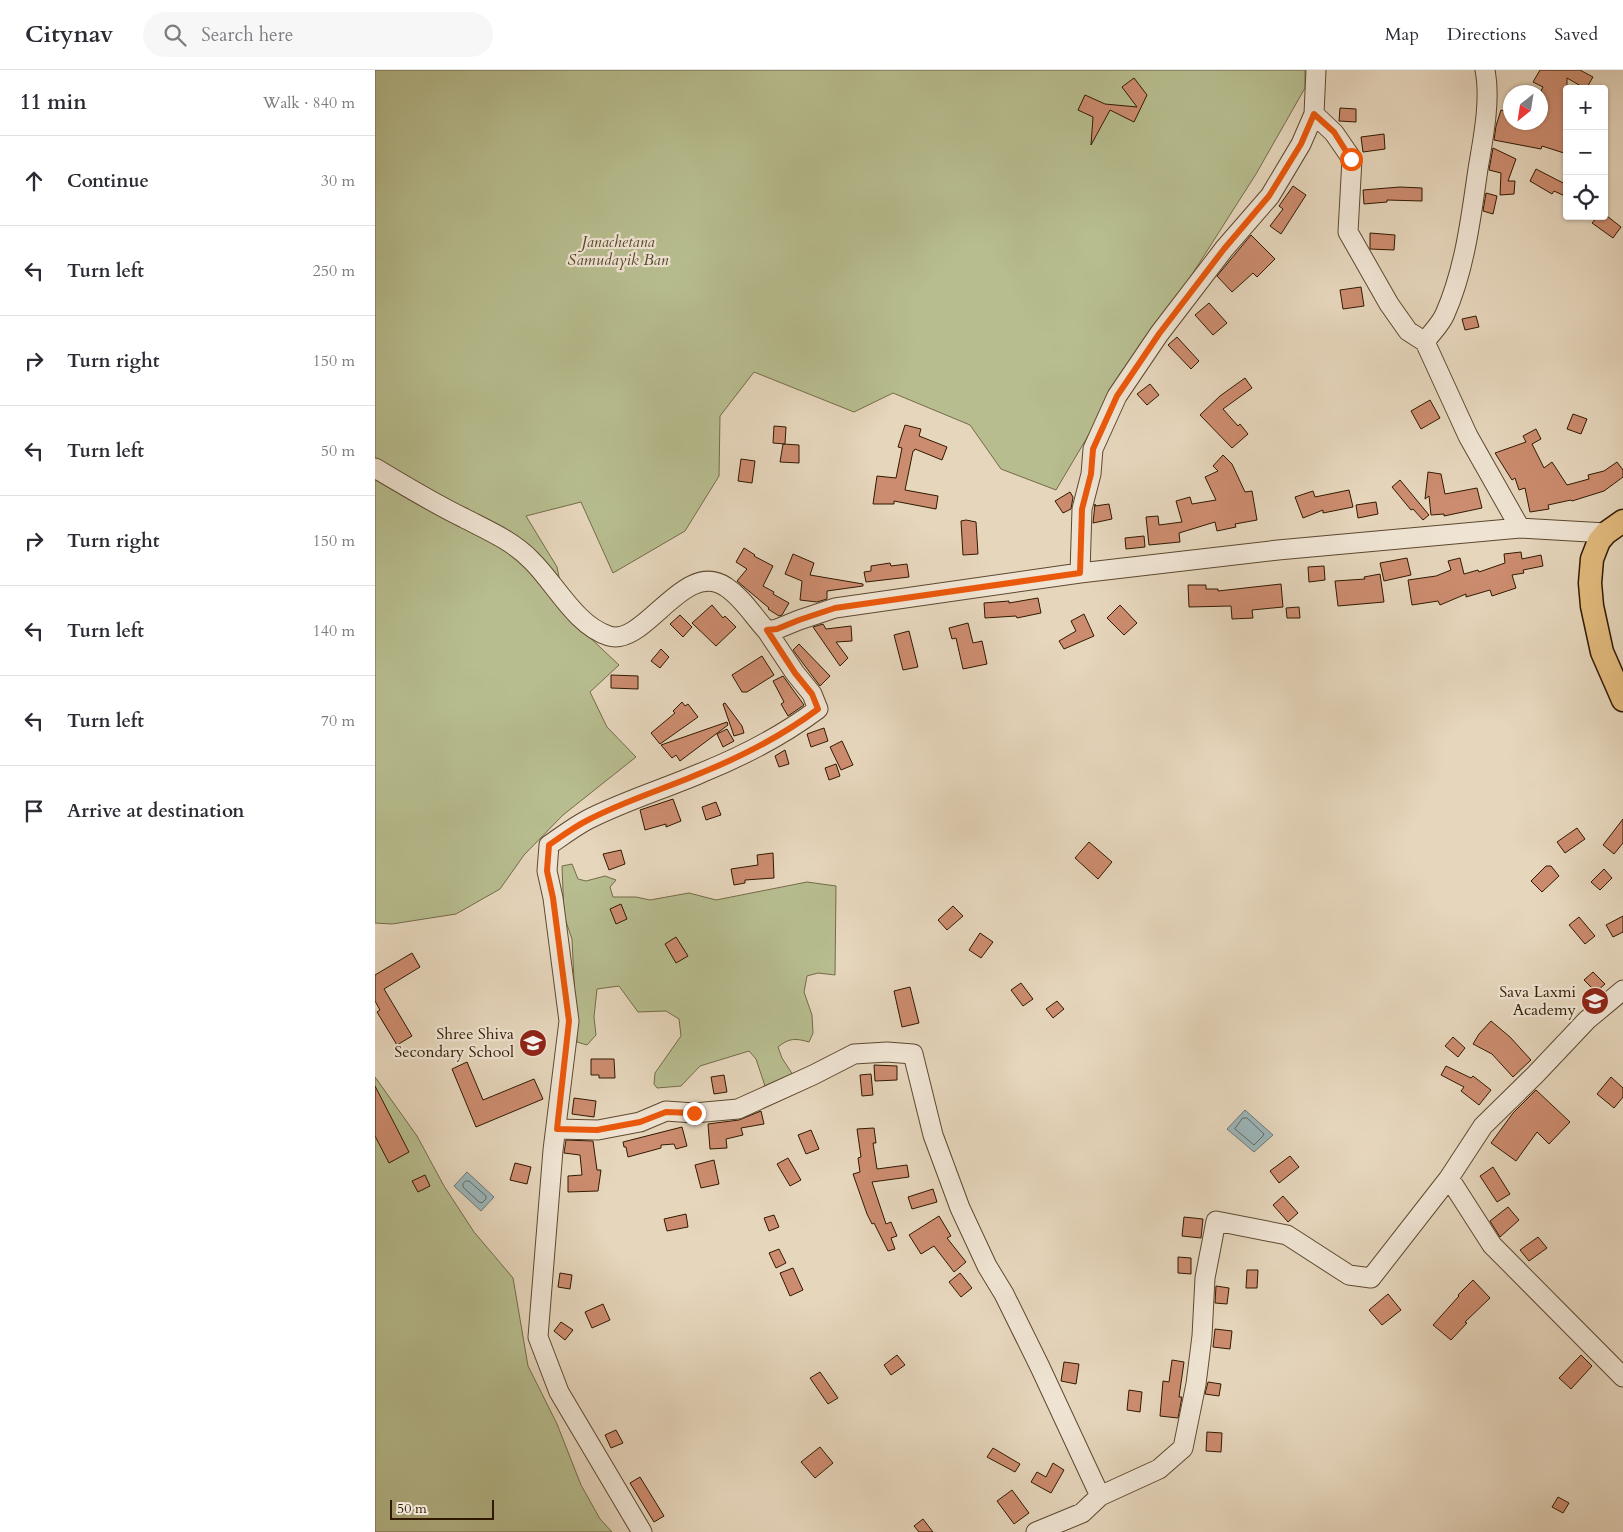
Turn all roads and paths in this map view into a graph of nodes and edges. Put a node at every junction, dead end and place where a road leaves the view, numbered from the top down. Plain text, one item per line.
1 (1316, 70) edge
2 (1485, 70) edge
3 (1314, 114) junction
4 (1425, 342) junction
5 (375, 468) edge
6 (1615, 527) edge
7 (1520, 528) junction
8 (1080, 573) junction
9 (767, 630) junction
10 (1623, 700) edge
11 (1623, 990) edge
12 (557, 1129) junction
13 (1449, 1178) junction
14 (1623, 1377) edge
15 (1100, 1496) junction
16 (642, 1532) edge
17 (1036, 1532) edge

1 - 3 street
2 - 4 street
3 - 4 street
3 - 8 street
4 - 7 street
5 - 9 street
6 - 7 street
6 - 10 main road
7 - 8 street
8 - 9 street
9 - 12 street
11 - 13 street
12 - 15 street
12 - 16 street
13 - 14 street
13 - 15 street
15 - 17 street

